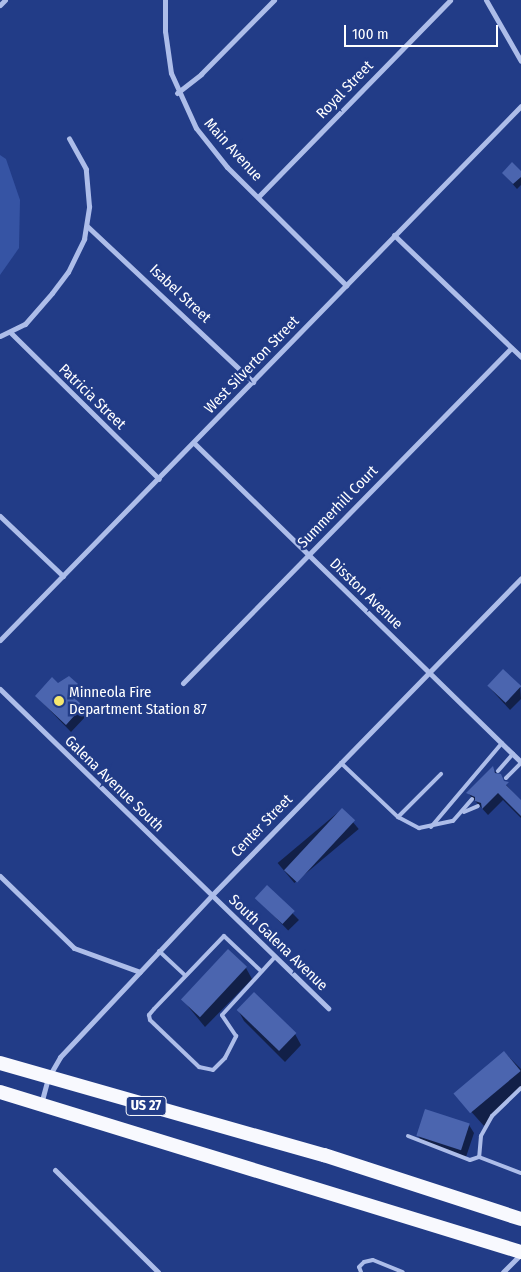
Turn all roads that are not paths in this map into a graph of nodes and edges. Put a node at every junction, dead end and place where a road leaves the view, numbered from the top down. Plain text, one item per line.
1 (5, 0) edge
2 (165, 0) edge
3 (274, 0) edge
4 (450, 0) edge
5 (486, 0) edge
6 (0, 5) edge
7 (521, 61) edge
8 (177, 92) junction
9 (521, 106) edge
10 (69, 138) dead end
11 (258, 197) junction
12 (87, 226) junction
13 (394, 235) junction
14 (346, 285) junction
15 (10, 332) junction
16 (0, 336) edge
17 (511, 348) junction
18 (521, 357) edge
19 (254, 382) junction
20 (194, 443) junction
21 (159, 479) junction
22 (0, 516) edge
23 (308, 556) junction
24 (63, 576) junction
25 (521, 578) edge
26 (519, 584) edge
27 (0, 640) edge
28 (430, 672) junction
29 (183, 683) dead end
30 (0, 689) edge
31 (502, 743) junction
32 (513, 754) junction
33 (521, 762) edge
34 (341, 763) junction
35 (498, 771) dead end
36 (441, 774) dead end
37 (506, 778) dead end
38 (472, 799) dead end
39 (478, 806) dead end
40 (464, 812) junction
41 (398, 817) junction
42 (430, 828) junction
43 (0, 876) edge
44 (211, 896) junction
45 (159, 951) junction
46 (275, 957) junction
47 (261, 971) junction
48 (140, 972) junction
49 (185, 975) junction
50 (328, 1008) dead end
51 (0, 1063) edge
52 (48, 1078) junction
53 (521, 1088) edge
54 (0, 1092) edge
55 (40, 1104) junction
56 (408, 1136) dead end
57 (479, 1157) junction
58 (55, 1170) dead end
59 (521, 1173) edge
60 (521, 1219) edge
61 (521, 1253) edge
62 (158, 1272) edge
63 (361, 1272) edge
64 (403, 1272) edge
65 (503, 1272) edge

1 - 6 street
2 - 8 street, Main Avenue
3 - 8 street
4 - 11 street, Royal Street
5 - 7 street
8 - 11 street, Main Avenue
9 - 13 street, West Silverton Street
10 - 12 street
11 - 14 street, Main Avenue
12 - 15 street
12 - 19 street, Isabel Street
13 - 14 street, West Silverton Street
13 - 17 street
14 - 19 street, West Silverton Street
15 - 16 street
15 - 21 street, Patricia Street
17 - 18 street
17 - 23 street, Summerhill Court
19 - 20 street, West Silverton Street
20 - 21 street, West Silverton Street
20 - 23 street, Disston Avenue
21 - 24 street, West Silverton Street
22 - 24 street
23 - 28 street, Disston Avenue
23 - 29 street, Summerhill Court
24 - 27 street, West Silverton Street
25 - 26 street, Center Street
26 - 28 street, Center Street
28 - 31 street, Disston Avenue
28 - 34 street, Center Street
30 - 44 street, Galena Avenue South
31 - 32 street, Disston Avenue
31 - 42 lane
32 - 33 street, Disston Avenue
32 - 35 lane
33 - 37 lane
34 - 41 lane
34 - 44 street, Center Street
36 - 41 lane
38 - 40 lane
39 - 40 lane
40 - 42 lane
41 - 42 lane
43 - 48 street
44 - 45 street, Center Street
44 - 46 street, South Galena Avenue
45 - 48 street, Center Street
45 - 49 lane
46 - 47 lane
46 - 50 street, South Galena Avenue
47 - 49 lane
47 - 49 lane
48 - 52 street, Center Street
51 - 52 highway, US 27
52 - 55 street, Center Street
52 - 60 highway, US 27
53 - 57 lane
54 - 55 highway, US 27
55 - 61 highway, US 27
56 - 57 lane
57 - 59 lane
58 - 62 street
61 - 65 street
63 - 64 lane

